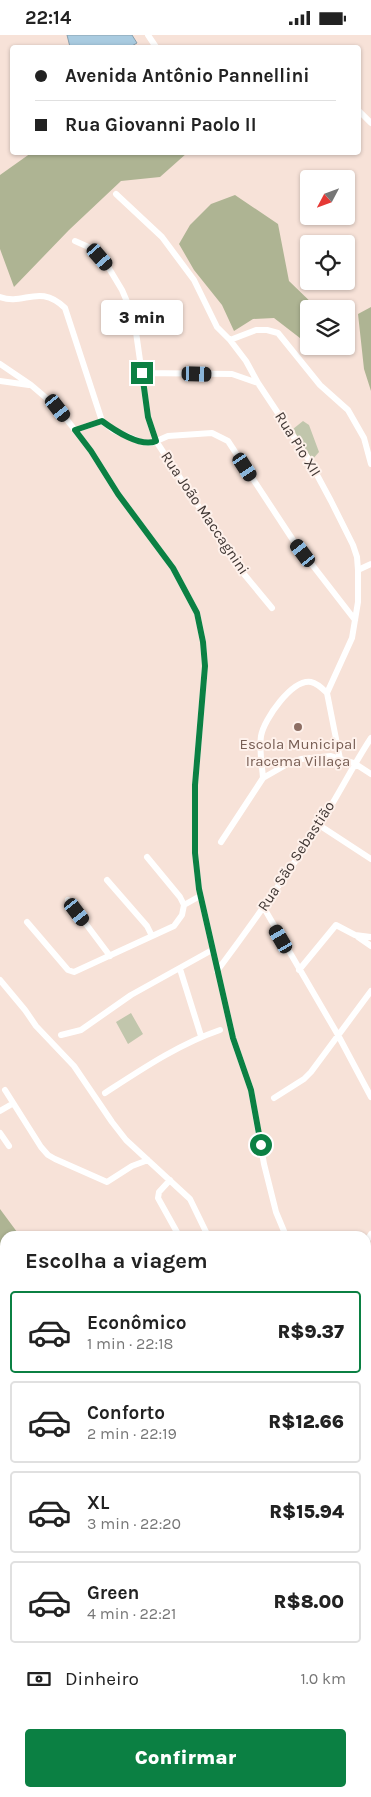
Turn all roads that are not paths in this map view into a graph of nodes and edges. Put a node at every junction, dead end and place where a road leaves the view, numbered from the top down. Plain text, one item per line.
1 (361, 113) edge
2 (371, 123) edge
3 (116, 194) dead end
4 (75, 241) dead end
5 (0, 297) edge
6 (230, 340) junction
7 (0, 364) edge
8 (142, 373) junction
9 (0, 381) edge
10 (258, 383) junction
11 (31, 385) junction
12 (102, 421) junction
13 (75, 430) junction
14 (156, 441) junction
15 (371, 464) edge
16 (371, 564) edge
17 (358, 570) junction
18 (272, 608) dead end
19 (355, 620) junction
20 (327, 693) junction
21 (371, 738) edge
22 (340, 759) junction
23 (354, 763) junction
24 (371, 774) edge
25 (263, 778) junction
26 (319, 825) junction
27 (221, 842) dead end
28 (147, 857) dead end
29 (371, 859) edge
30 (107, 880) dead end
31 (200, 896) junction
32 (68, 901) dead end
33 (184, 905) junction
34 (264, 908) junction
35 (28, 922) dead end
36 (355, 935) junction
37 (152, 936) junction
38 (371, 937) edge
39 (371, 946) edge
40 (212, 950) junction
41 (110, 956) junction
42 (180, 969) junction
43 (299, 970) junction
44 (217, 971) junction
45 (0, 980) edge
46 (371, 991) edge
47 (220, 1030) dead end
48 (61, 1035) dead end
49 (338, 1035) junction
50 (201, 1036) junction
51 (5, 1090) dead end
52 (105, 1093) dead end
53 (371, 1097) edge
54 (274, 1099) dead end
55 (12, 1104) junction
56 (0, 1111) edge
57 (0, 1133) edge
58 (9, 1146) dead end
59 (140, 1153) junction
60 (148, 1160) junction
61 (132, 1166) junction
62 (170, 1180) junction
63 (176, 1231) edge
64 (206, 1231) edge
65 (284, 1231) edge

1 - 2 street
3 - 6 street, Rua Pio XII
4 - 8 street, Rua João Maccagnini
5 - 12 street
6 - 10 street, Rua Pio XII
6 - 15 street
7 - 11 street
8 - 10 street
8 - 14 street, Rua João Maccagnini
9 - 11 street
10 - 17 street, Rua Pio XII
11 - 13 street
12 - 13 street
12 - 14 street
13 - 31 street
14 - 18 street, Rua João Maccagnini
14 - 19 street
16 - 17 street
17 - 19 street, Rua Pio XII
19 - 20 street, Rua Pio XII
20 - 22 street
20 - 25 street
21 - 23 street, Rua São Sebastião
22 - 23 street
22 - 25 street
23 - 24 street
23 - 26 street, Rua São Sebastião
25 - 27 street
26 - 29 street
26 - 34 street, Rua São Sebastião
28 - 33 street
30 - 37 street
31 - 33 street
31 - 40 street
32 - 41 street
33 - 37 street
34 - 43 street
34 - 44 street, Rua São Sebastião
35 - 41 street
36 - 38 street
36 - 39 street
36 - 43 street
37 - 41 street
40 - 42 street
40 - 44 street
42 - 48 street
42 - 50 street
43 - 49 street
44 - 65 street
45 - 59 street
46 - 49 street
47 - 50 street
49 - 53 street
49 - 54 street
50 - 52 street
51 - 55 street
55 - 56 street
55 - 61 street
57 - 58 street
59 - 60 street
59 - 61 street
60 - 61 street
60 - 62 street
62 - 63 street
62 - 64 street

